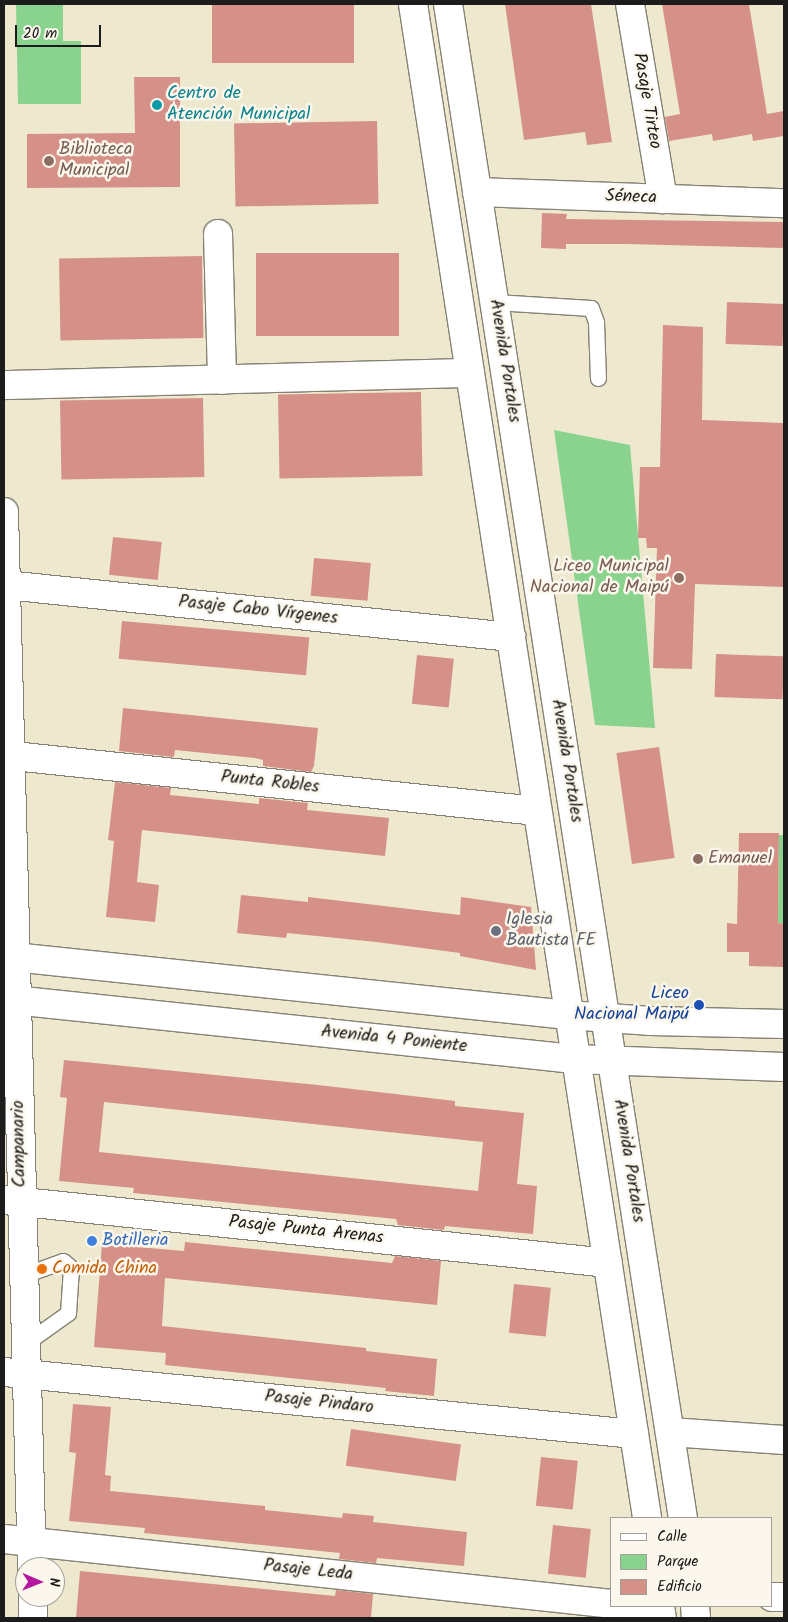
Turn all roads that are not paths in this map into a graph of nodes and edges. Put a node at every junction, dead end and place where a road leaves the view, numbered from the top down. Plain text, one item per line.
1 (412, 4) edge
2 (448, 4) edge
3 (630, 4) edge
4 (477, 192) junction
5 (663, 199) junction
6 (784, 203) edge
7 (218, 234) dead end
8 (495, 302) junction
9 (470, 373) junction
10 (598, 378) dead end
11 (222, 380) junction
12 (4, 385) edge
13 (4, 512) edge
14 (5, 568) edge
15 (511, 637) junction
16 (7, 755) edge
17 (537, 811) junction
18 (10, 957) edge
19 (10, 1000) edge
20 (568, 1015) junction
21 (605, 1018) junction
22 (784, 1024) edge
23 (574, 1059) junction
24 (612, 1062) junction
25 (784, 1067) edge
26 (13, 1201) edge
27 (608, 1263) junction
28 (24, 1275) junction
29 (26, 1343) junction
30 (15, 1373) edge
31 (670, 1432) junction
32 (634, 1434) junction
33 (784, 1440) edge
34 (647, 1517) edge
35 (683, 1517) edge
36 (4, 1539) edge
37 (31, 1554) edge
38 (610, 1604) edge
39 (633, 1607) edge
40 (661, 1611) edge

1 - 9 street, Avenida Portales
2 - 4 street, Avenida Portales
3 - 5 street, Pasaje Tirteo
4 - 5 street, Séneca
4 - 8 street, Avenida Portales
5 - 6 street, Séneca
7 - 11 street
8 - 10 lane
8 - 21 street, Avenida Portales
9 - 11 street
9 - 15 street, Avenida Portales
11 - 12 street
13 - 14 street, Campanario
14 - 15 street, Pasaje Cabo Vírgenes
14 - 16 street, Campanario
15 - 17 street, Avenida Portales
16 - 17 street, Punta Robles
16 - 18 street, Campanario
17 - 20 street, Avenida Portales
18 - 19 street, Campanario
18 - 20 street
19 - 23 street, Avenida 4 Poniente
19 - 26 street, Campanario
20 - 21 street
20 - 23 street, Avenida Portales
21 - 22 street
21 - 24 street, Avenida Portales
23 - 24 street, Avenida 4 Poniente
23 - 27 street, Avenida Portales
24 - 25 street, Avenida 4 Poniente
24 - 31 street, Avenida Portales
26 - 27 street, Pasaje Punta Arenas
26 - 28 street, Campanario
27 - 32 street, Avenida Portales
28 - 29 street, Campanario
28 - 29 lane
29 - 30 street, Campanario
30 - 32 street, Pasaje Pindaro
30 - 37 street, Campanario
31 - 33 street
31 - 35 street, Avenida Portales
32 - 34 street, Avenida Portales
36 - 37 street, Pasaje Leda
37 - 38 street, Pasaje Leda
39 - 40 street

